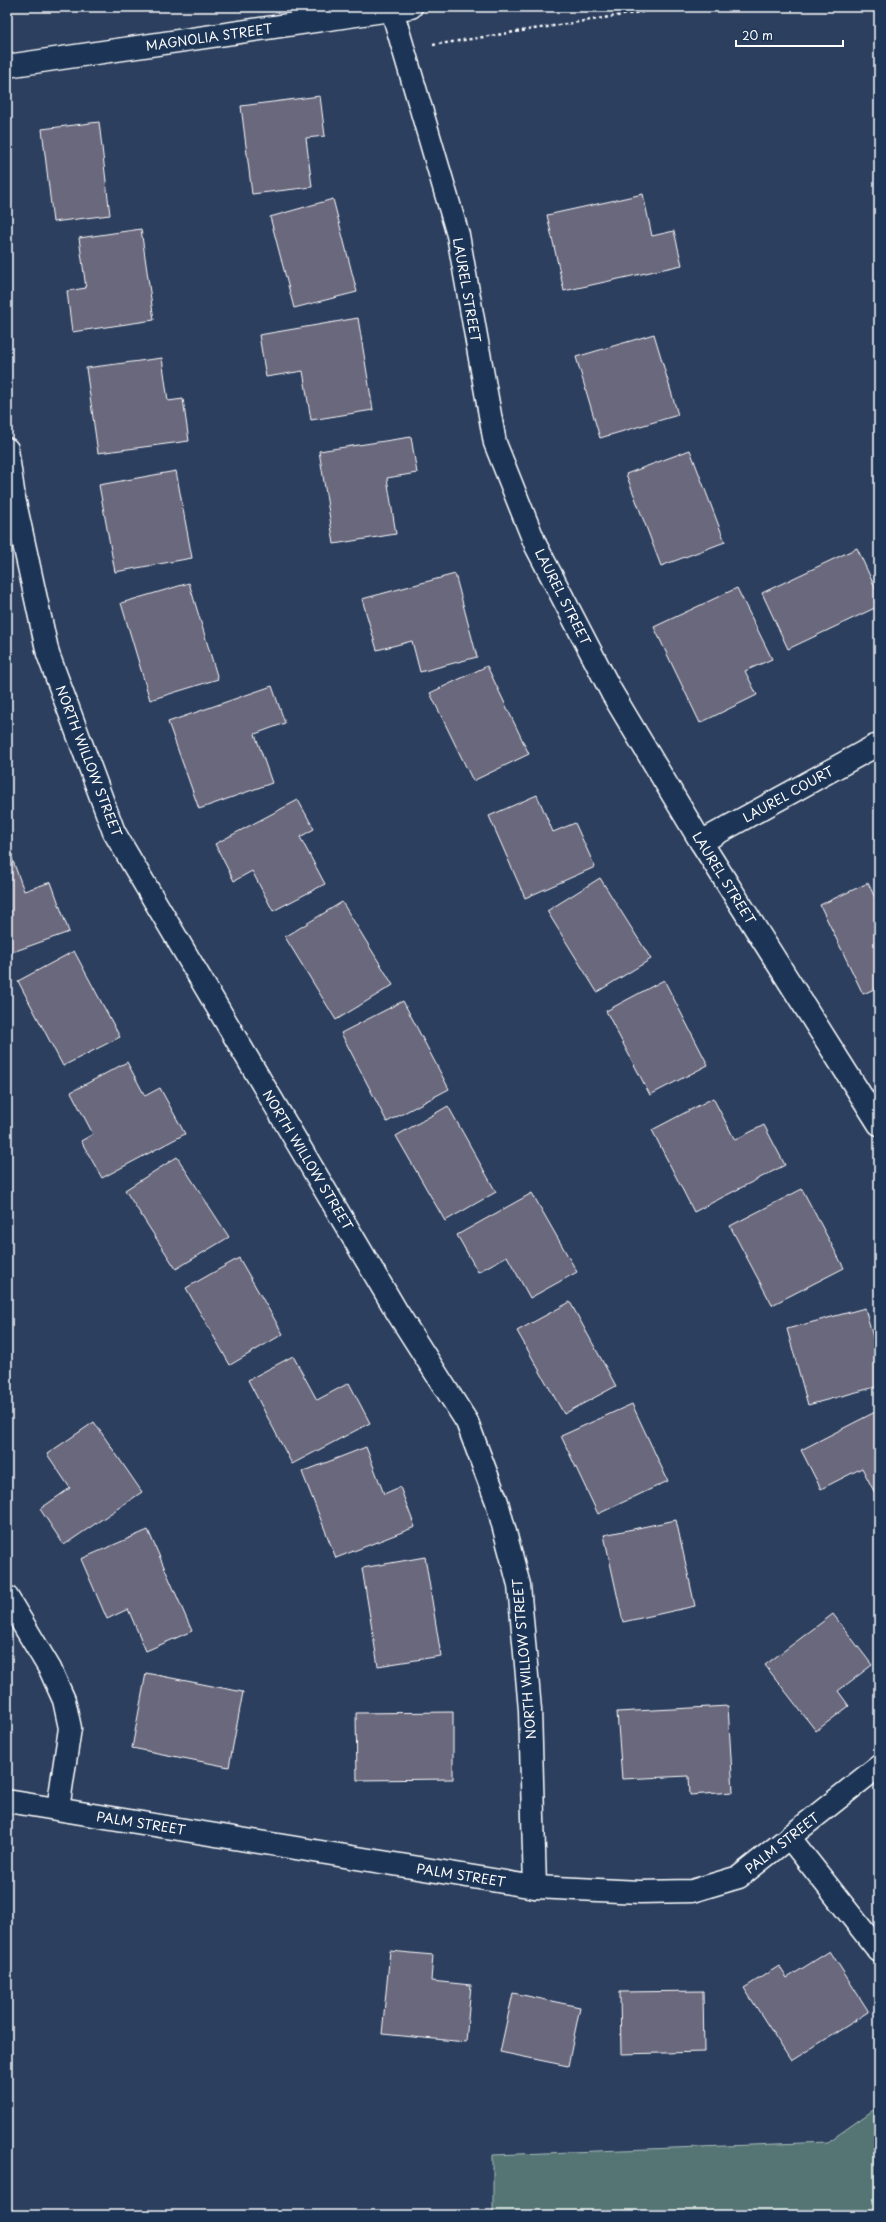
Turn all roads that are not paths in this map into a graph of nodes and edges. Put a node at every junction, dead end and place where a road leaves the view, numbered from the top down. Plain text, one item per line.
1 (402, 8) edge
2 (7, 66) edge
3 (7, 449) edge
4 (875, 746) dead end
5 (701, 842) junction
6 (879, 1124) edge
7 (7, 1597) edge
8 (879, 1766) edge
9 (7, 1801) edge
10 (58, 1809) junction
11 (789, 1838) junction
12 (535, 1887) junction
13 (879, 1951) edge

1 - 2 street, MAGNOLIA STREET
1 - 5 street, LAUREL STREET
3 - 12 street, NORTH WILLOW STREET
4 - 5 street, LAUREL COURT
5 - 6 street, LAUREL STREET
7 - 10 street
8 - 11 street, PALM STREET
9 - 10 street, PALM STREET
10 - 12 street, PALM STREET
11 - 12 street, PALM STREET
11 - 13 street

